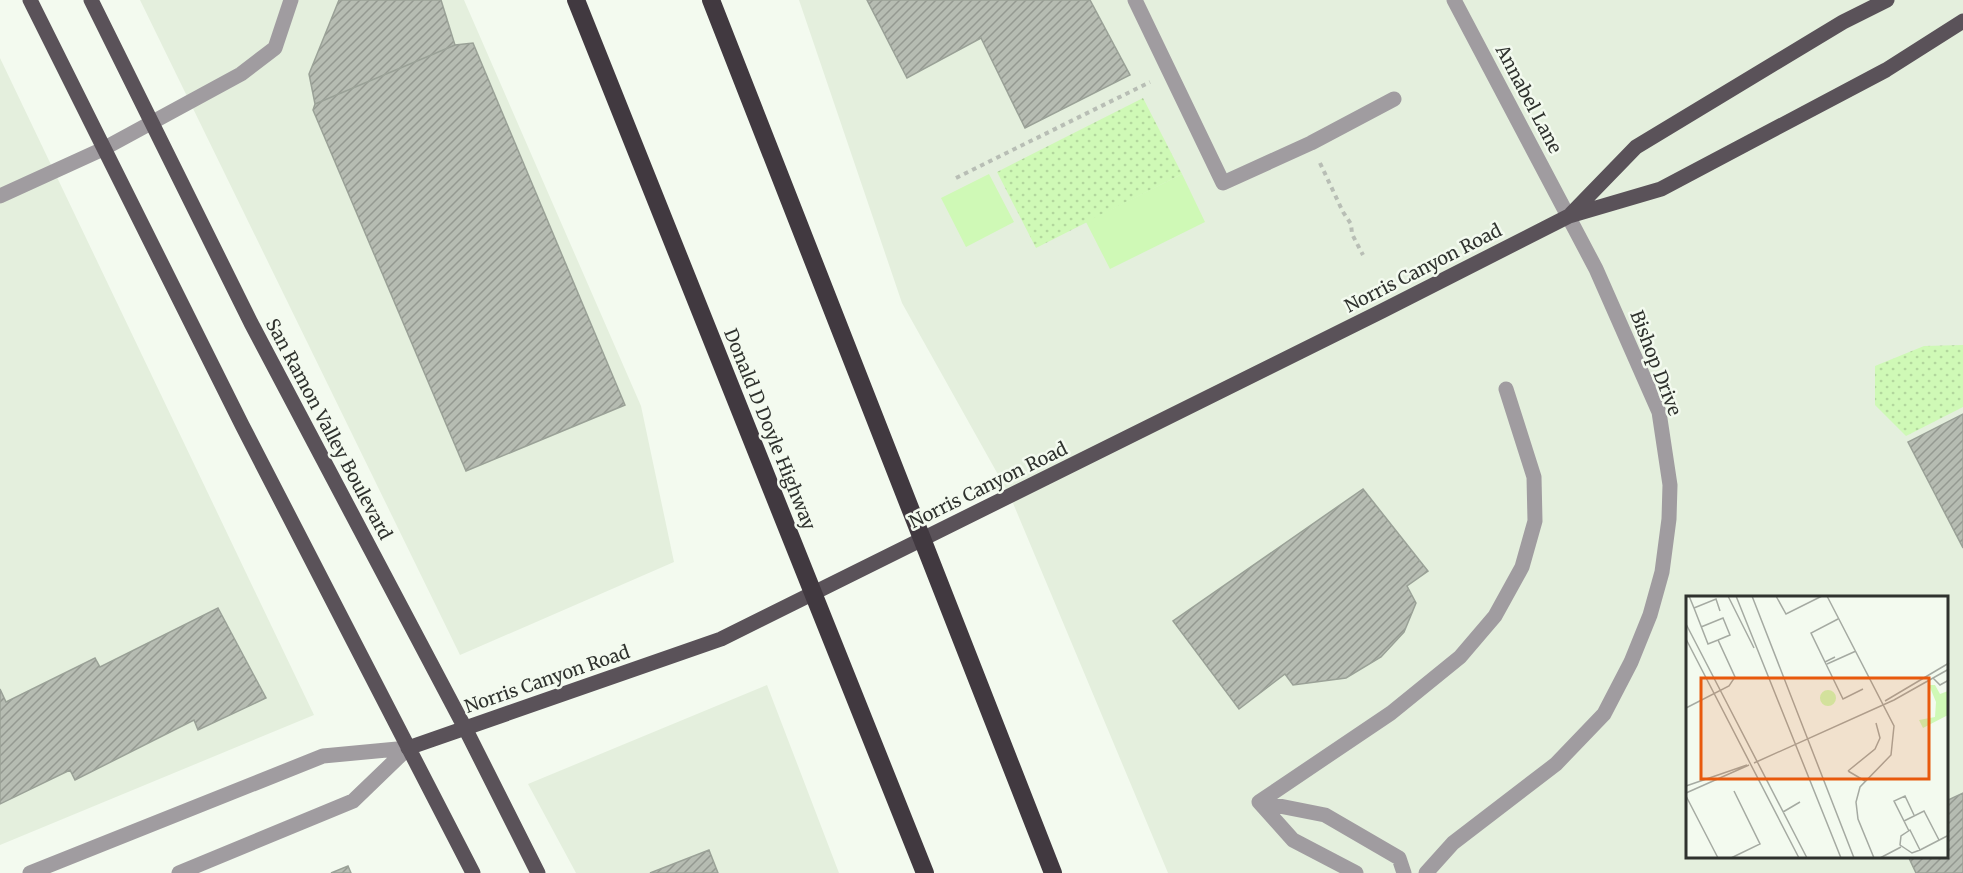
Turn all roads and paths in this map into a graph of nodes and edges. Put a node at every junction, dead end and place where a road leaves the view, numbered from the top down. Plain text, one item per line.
1 (30, 0) edge
2 (90, 0) edge
3 (291, 0) edge
4 (576, 0) edge
5 (711, 0) edge
6 (1135, 0) edge
7 (1454, 0) edge
8 (1887, 0) edge
9 (1963, 21) edge
10 (1169, 73) junction
11 (1394, 99) dead end
12 (151, 123) junction
13 (1311, 143) junction
14 (103, 149) junction
15 (956, 178) dead end
16 (0, 196) edge
17 (1569, 216) junction
18 (1363, 255) dead end
19 (1506, 389) dead end
20 (465, 728) junction
21 (408, 748) junction
22 (1259, 802) junction
23 (30, 873) edge
24 (179, 873) edge
25 (473, 873) edge
26 (538, 873) edge
27 (925, 873) edge
28 (1053, 873) edge
29 (1356, 873) edge
30 (1404, 873) edge
31 (1426, 873) edge

1 - 14 main road
2 - 12 main road, San Ramon Valley Boulevard
3 - 12 street
4 - 27 highway, Donald D Doyle Highway
5 - 28 highway
6 - 10 street
7 - 17 street, Annabel Lane
8 - 17 main road, Norris Canyon Road
9 - 17 main road, Norris Canyon Road
10 - 13 street
10 - 15 path
11 - 13 street
12 - 14 street
12 - 20 main road, San Ramon Valley Boulevard
13 - 18 path
14 - 16 street
14 - 21 main road
17 - 20 main road, Norris Canyon Road
17 - 31 street, Bishop Drive
19 - 22 street
20 - 21 main road, Norris Canyon Road
20 - 26 main road, San Ramon Valley Boulevard
21 - 23 street, Norris Canyon Road
21 - 24 street, Norris Canyon Road
21 - 25 main road
22 - 29 street
22 - 30 street

